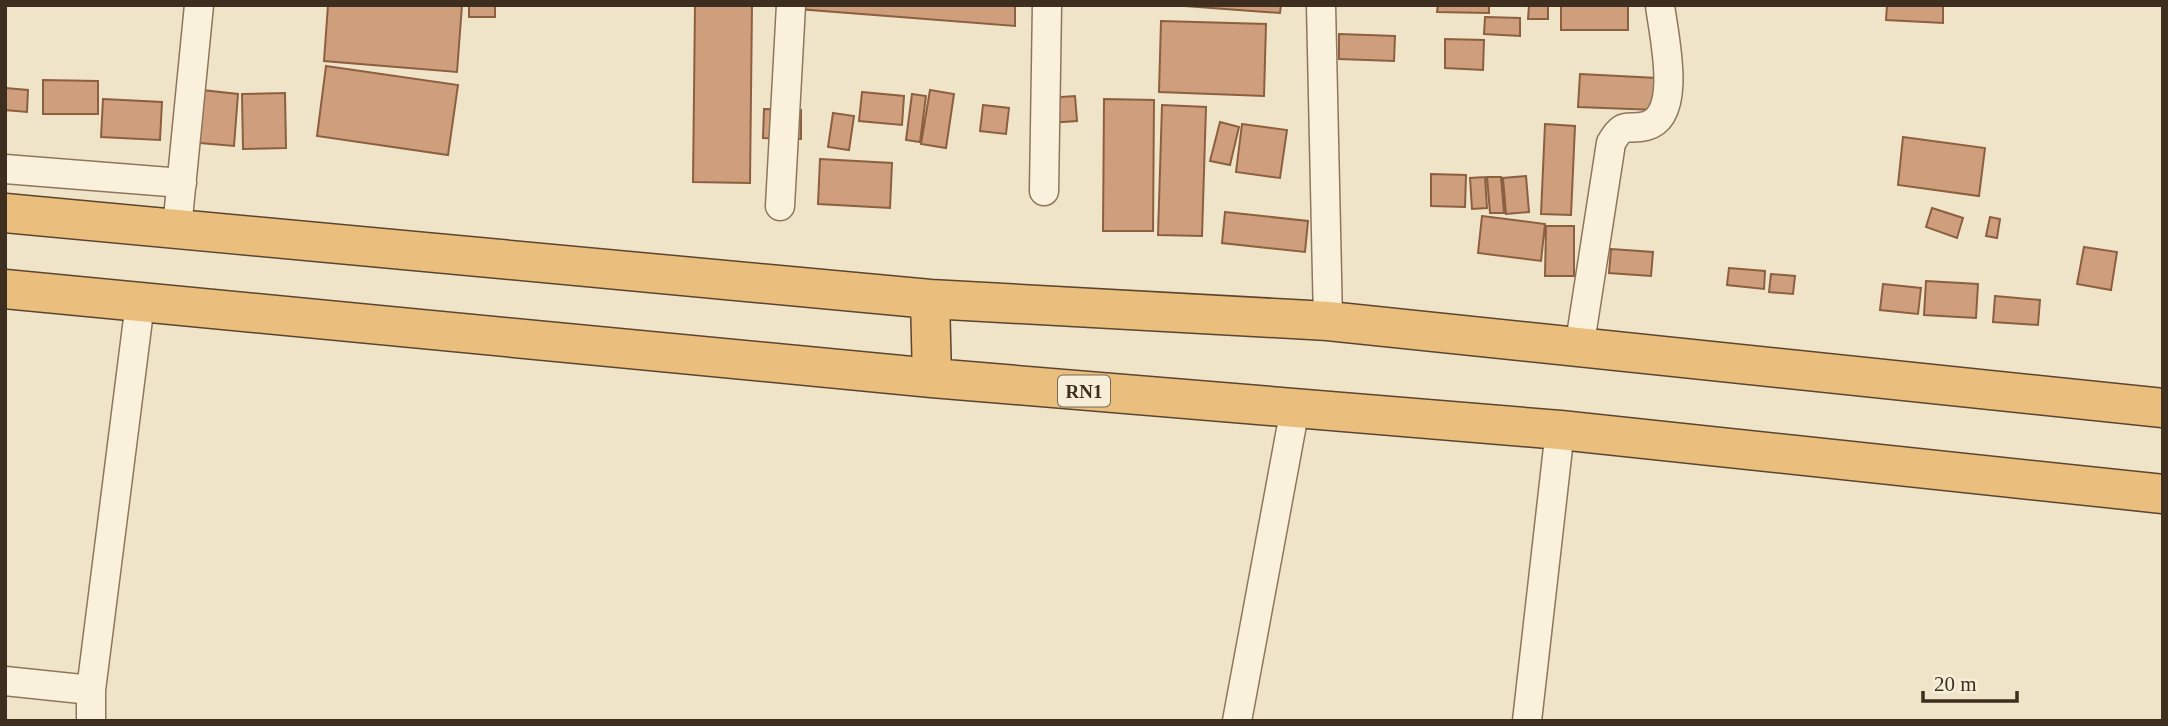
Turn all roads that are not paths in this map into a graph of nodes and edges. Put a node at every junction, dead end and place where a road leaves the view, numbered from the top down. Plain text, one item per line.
1 (199, 5) edge
2 (791, 5) edge
3 (1046, 5) edge
4 (1321, 5) edge
5 (1660, 5) edge
6 (5, 169) edge
7 (182, 183) junction
8 (1044, 191) dead end
9 (780, 206) dead end
10 (5, 213) edge
11 (177, 228) junction
12 (5, 289) edge
13 (930, 299) junction
14 (140, 303) junction
15 (1328, 321) junction
16 (1579, 349) junction
17 (932, 378) junction
18 (1295, 408) junction
19 (2163, 408) edge
20 (1560, 430) junction
21 (2163, 494) edge
22 (5, 681) edge
23 (91, 690) junction
24 (94, 720) edge
25 (1237, 721) edge
26 (1527, 721) edge

1 - 7 street
2 - 9 street
3 - 8 street
4 - 15 street
5 - 16 street
6 - 7 street
7 - 11 street
10 - 11 highway
11 - 13 highway
12 - 14 highway, RN1
13 - 15 highway
13 - 17 highway
14 - 17 highway, RN1
14 - 23 street
15 - 16 highway
16 - 19 highway
17 - 18 highway, RN1
18 - 20 highway, RN1
18 - 25 street
20 - 21 highway, RN1
20 - 26 street
22 - 23 street
23 - 24 street

